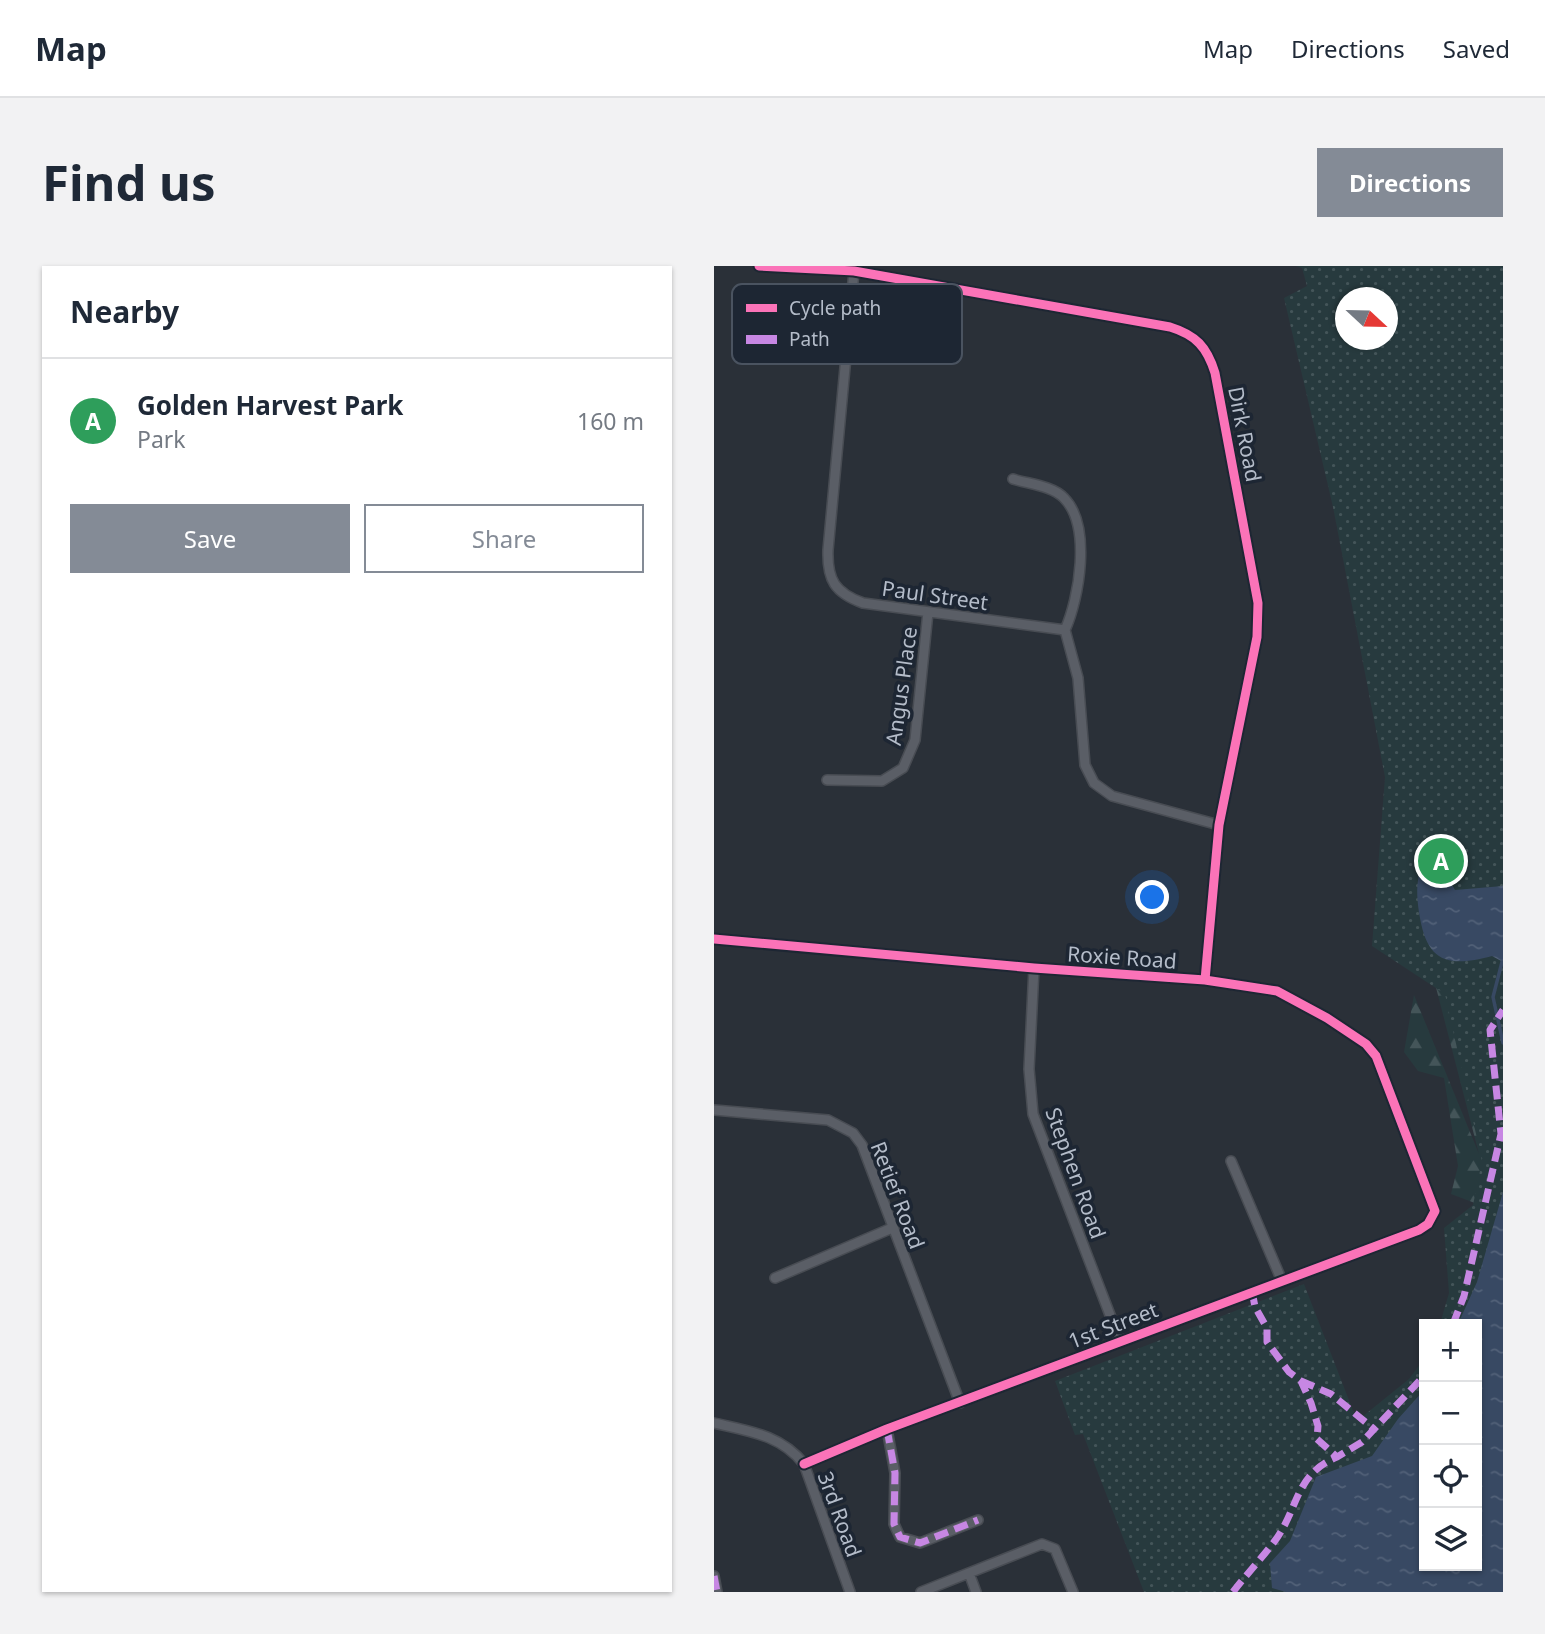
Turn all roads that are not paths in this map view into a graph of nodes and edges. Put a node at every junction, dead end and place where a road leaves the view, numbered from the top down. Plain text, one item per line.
1 (759, 266) edge
2 (854, 271) junction
3 (853, 284) edge
4 (927, 284) edge
5 (962, 290) edge
6 (846, 364) edge
7 (1013, 479) dead end
8 (928, 612) junction
9 (1065, 631) junction
10 (827, 780) dead end
11 (1219, 825) junction
12 (714, 939) edge
13 (1034, 968) junction
14 (1205, 980) junction
15 (714, 1110) edge
16 (1231, 1161) dead end
17 (1432, 1219) joint
18 (892, 1228) junction
19 (775, 1278) dead end
20 (1282, 1280) junction
21 (1120, 1341) junction
22 (960, 1403) junction
23 (714, 1423) edge
24 (887, 1429) junction
25 (804, 1464) junction
26 (978, 1520) dead end
27 (969, 1573) junction
28 (714, 1576) edge
29 (717, 1592) edge
30 (850, 1592) edge
31 (921, 1592) edge
32 (976, 1592) edge
33 (1073, 1592) edge

1 - 2 street, Dirk Road
2 - 3 street, Paul Street
2 - 4 street, Dirk Road
5 - 11 street, Dirk Road
6 - 8 street, Paul Street
7 - 9 street
8 - 9 street, Paul Street
8 - 10 street, Angus Place
9 - 11 street
11 - 14 street, Dirk Road
12 - 13 street, Roxie Road
13 - 14 street, Roxie Road
13 - 21 street, Stephen Road
14 - 17 street, Roxie Road
15 - 18 street, Retief Road
16 - 20 street
17 - 20 street, 1st Street
18 - 19 street
18 - 22 street, Retief Road
20 - 21 street, 1st Street
21 - 22 street, 1st Street
22 - 24 street, 1st Street
23 - 25 street, 3rd Road
24 - 25 street, 1st Street
24 - 26 street
25 - 30 street, 3rd Road
27 - 31 street
27 - 32 street
27 - 33 street
28 - 29 street

